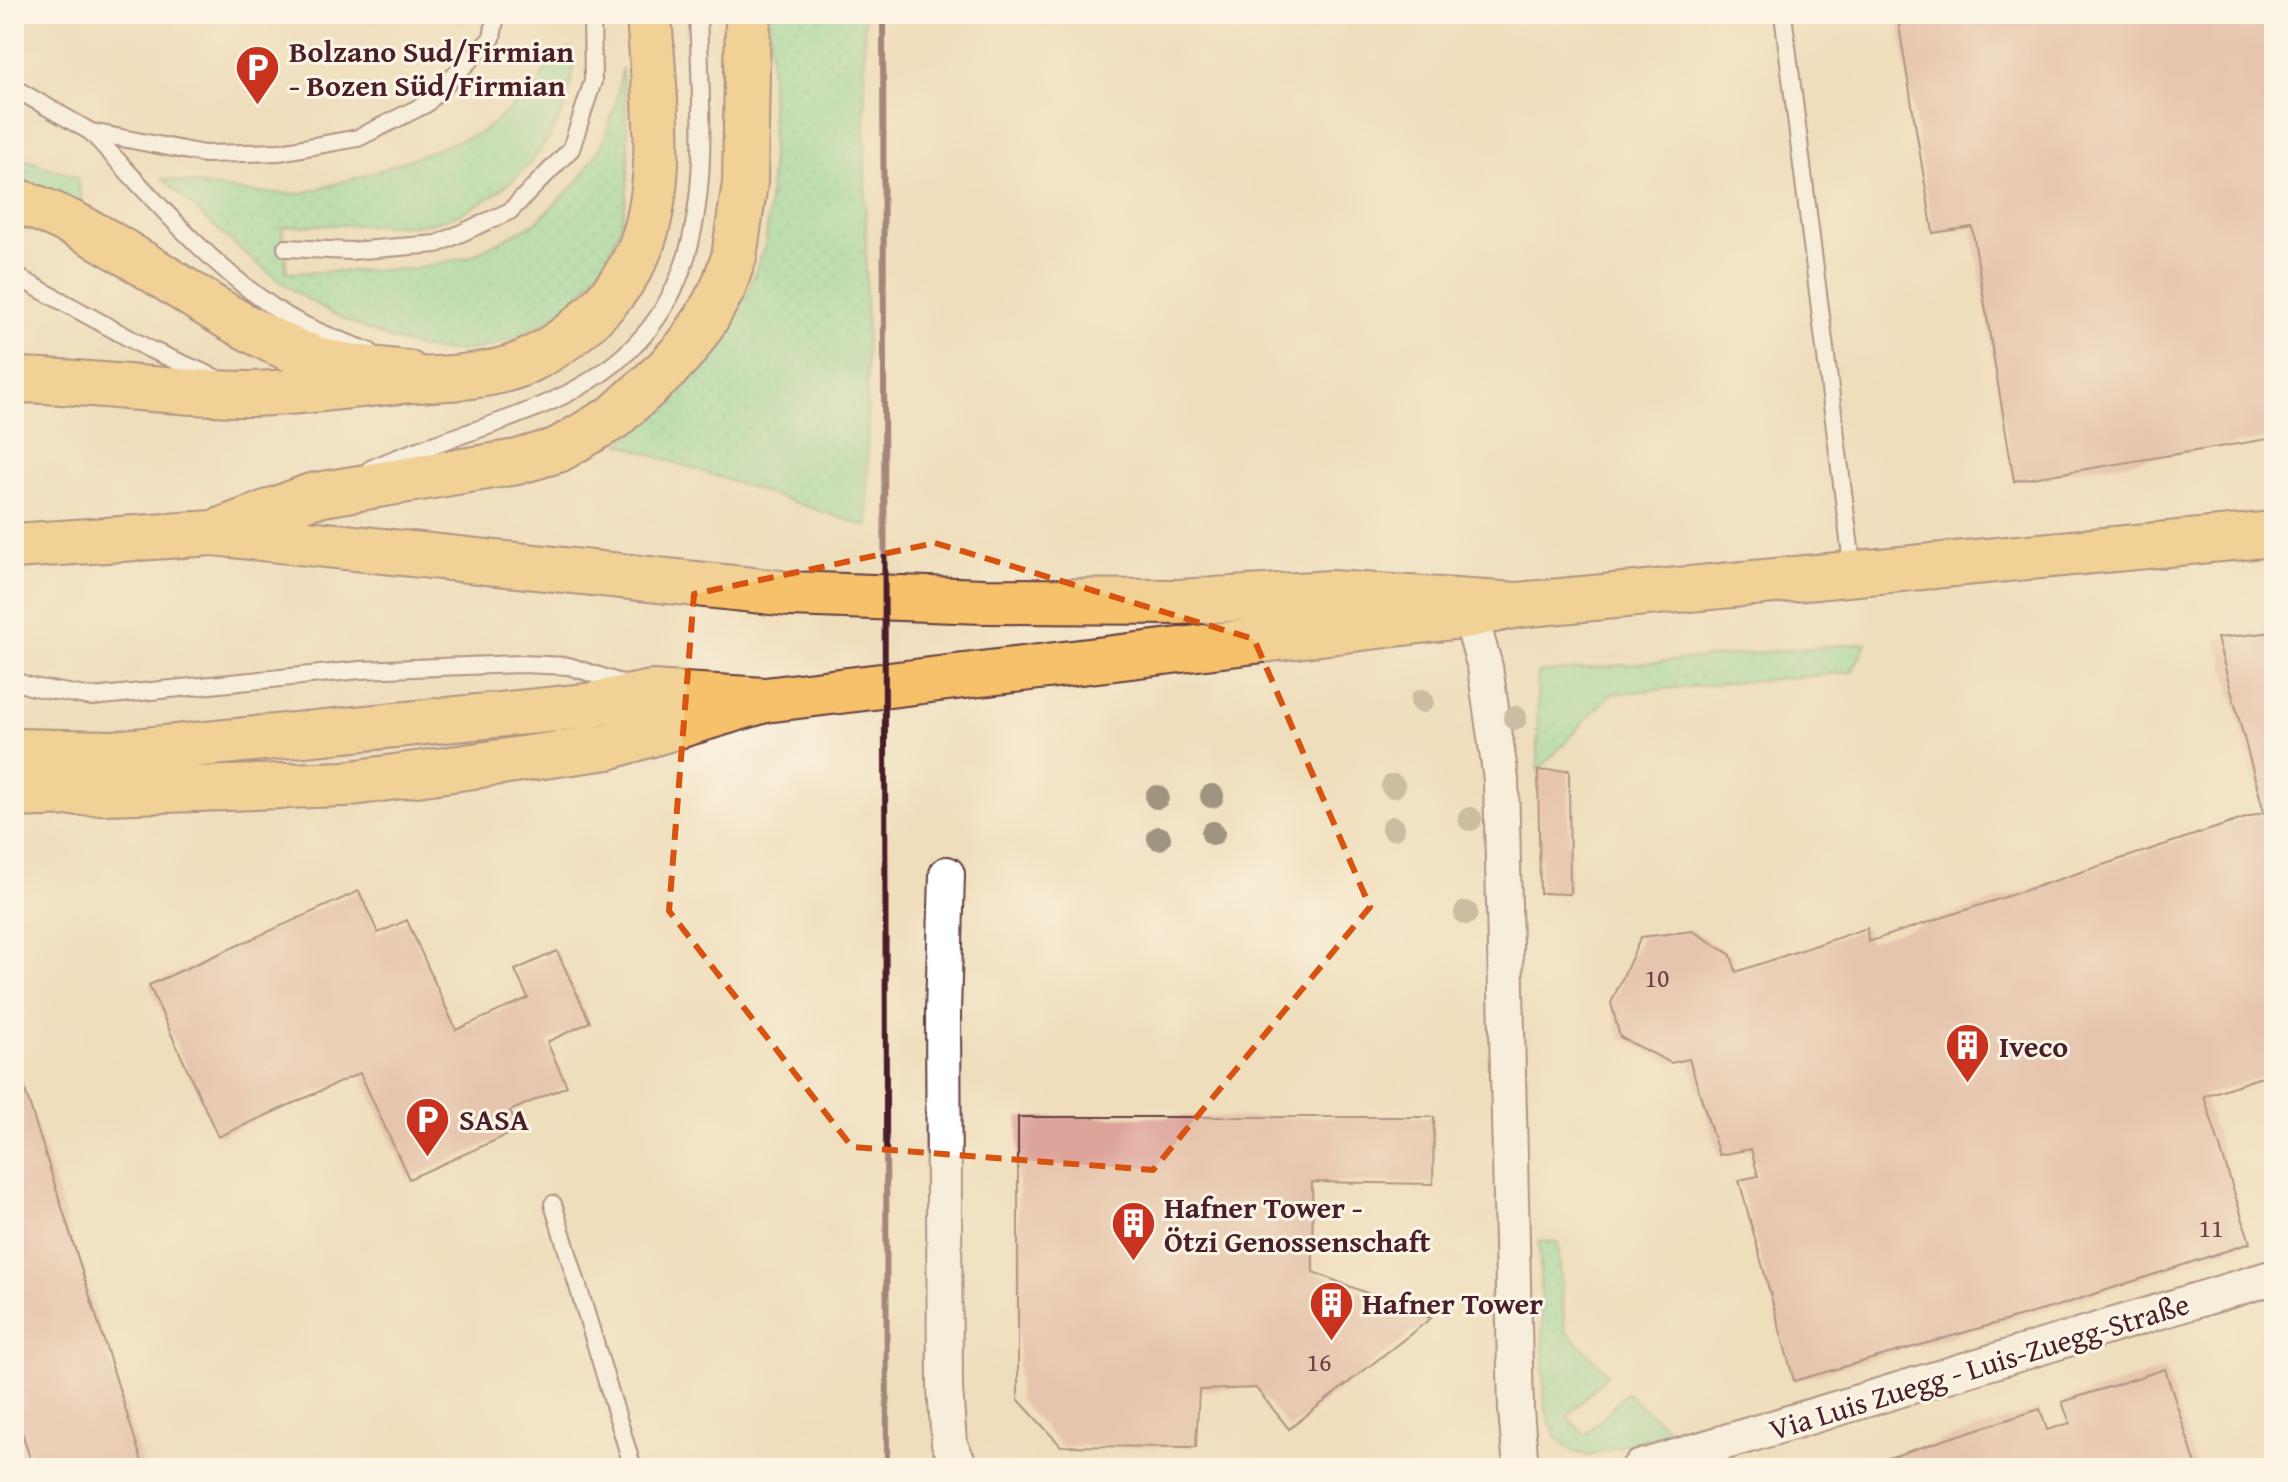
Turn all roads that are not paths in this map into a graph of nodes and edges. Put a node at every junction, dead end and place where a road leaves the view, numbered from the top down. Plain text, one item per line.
1 (496, 14) edge
2 (592, 14) edge
3 (649, 14) edge
4 (698, 14) edge
5 (748, 14) edge
6 (1783, 14) edge
7 (14, 88) edge
8 (91, 132) junction
9 (14, 200) edge
10 (286, 248) dead end
11 (14, 275) edge
12 (441, 378) junction
13 (14, 380) edge
14 (250, 394) junction
15 (311, 496) junction
16 (213, 533) junction
17 (2274, 534) edge
18 (14, 546) edge
19 (1853, 572) junction
20 (1518, 605) junction
21 (1470, 615) junction
22 (14, 681) edge
23 (651, 693) junction
24 (765, 700) junction
25 (14, 751) edge
26 (14, 795) edge
27 (947, 874) dead end
28 (553, 1204) dead end
29 (2274, 1277) edge
30 (633, 1468) edge
31 (961, 1468) edge
32 (1521, 1468) edge
33 (1639, 1468) edge

1 - 8 lane
2 - 10 lane
3 - 12 main road
4 - 15 lane
5 - 15 main road
6 - 19 lane
7 - 8 lane
8 - 12 lane
9 - 12 main road
11 - 14 lane
12 - 14 main road
13 - 14 main road
15 - 16 main road
16 - 18 main road
16 - 20 main road
17 - 19 main road
19 - 20 main road
20 - 21 main road
21 - 24 main road
21 - 32 street
22 - 23 lane
23 - 24 main road
23 - 25 main road
24 - 26 main road
27 - 31 street
28 - 30 lane
29 - 33 street, Via Luis Zuegg - Luis-Zuegg-Straße

